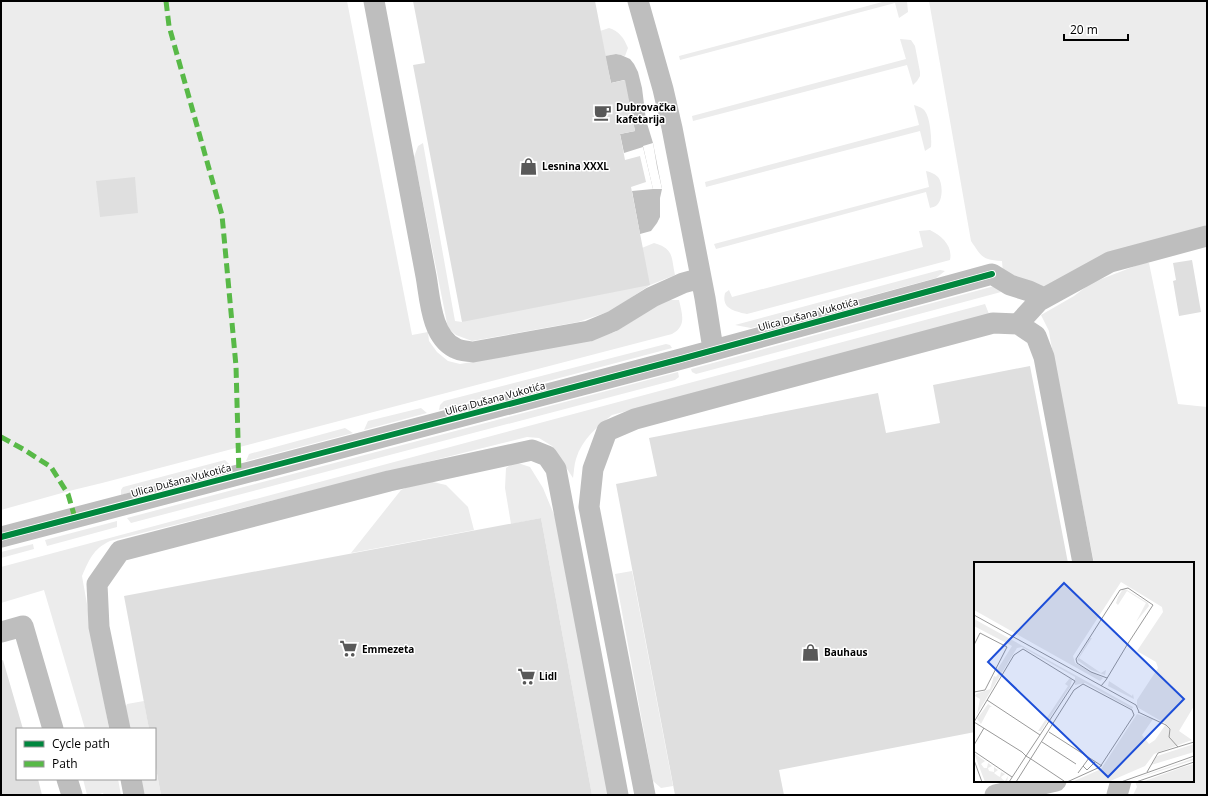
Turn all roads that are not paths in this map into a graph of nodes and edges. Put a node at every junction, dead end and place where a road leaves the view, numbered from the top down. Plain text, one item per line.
1 (374, 1) edge
2 (638, 1) edge
3 (1207, 236) edge
4 (701, 278) junction
5 (1044, 298) junction
6 (1018, 324) junction
7 (713, 349) junction
8 (1, 537) edge
9 (1083, 562) edge
10 (1, 632) edge
11 (53, 728) edge
12 (120, 728) edge
13 (67, 780) edge
14 (131, 780) edge
15 (1052, 782) edge
16 (1061, 782) edge
17 (1121, 782) edge
18 (1006, 794) edge
19 (72, 795) edge
20 (134, 795) edge
21 (618, 795) edge
22 (645, 795) edge
23 (1064, 795) edge
24 (1118, 795) edge

1 - 4 street
2 - 4 street
3 - 5 street
4 - 7 street
5 - 6 street
5 - 7 street, Ulica Dušana Vukotića
6 - 9 street
6 - 22 street
7 - 8 street, Ulica Dušana Vukotića
10 - 11 street
12 - 21 street
13 - 19 street
14 - 20 street
15 - 18 street
16 - 23 street
17 - 24 street

